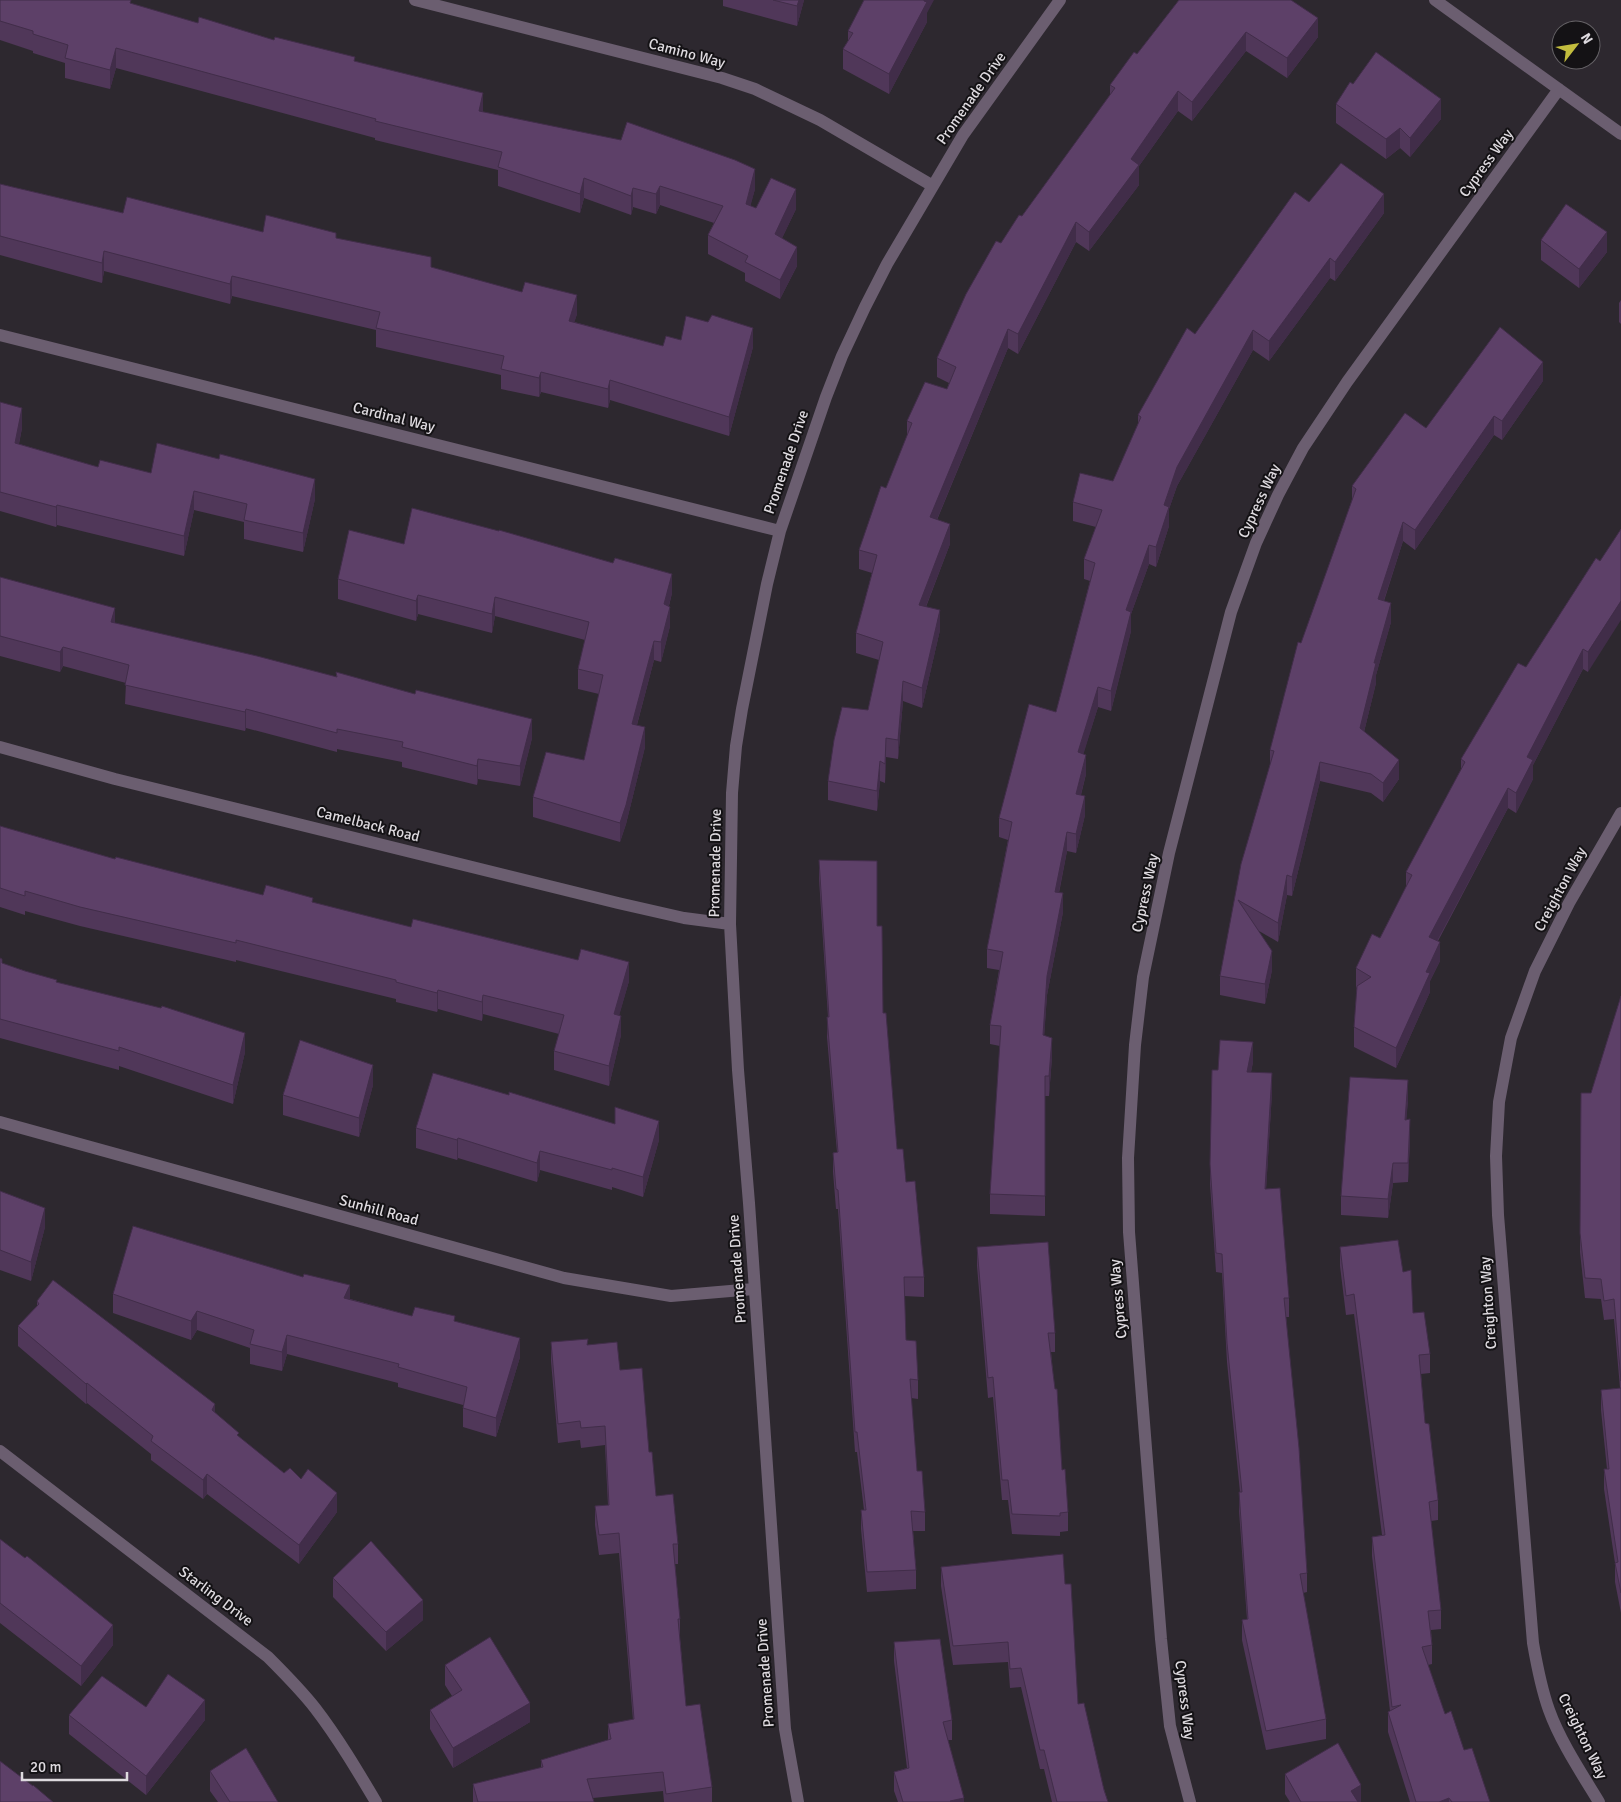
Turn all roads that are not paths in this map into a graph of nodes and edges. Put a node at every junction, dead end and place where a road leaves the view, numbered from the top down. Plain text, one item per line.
1 (415, 0) edge
2 (1060, 0) edge
3 (1435, 0) edge
4 (1559, 89) junction
5 (1621, 134) edge
6 (933, 186) junction
7 (0, 335) edge
8 (780, 531) junction
9 (0, 747) edge
10 (1621, 813) edge
11 (730, 924) junction
12 (0, 1122) edge
13 (754, 1289) junction
14 (0, 1451) edge
15 (376, 1802) edge
16 (798, 1802) edge
17 (1190, 1802) edge
18 (1599, 1802) edge

1 - 6 street, Camino Way
2 - 6 street, Promenade Drive
3 - 4 street
4 - 5 street
4 - 17 street, Cypress Way
6 - 8 street, Promenade Drive
7 - 8 street, Cardinal Way
8 - 11 street, Promenade Drive
9 - 11 street, Camelback Road
10 - 18 street, Creighton Way
11 - 13 street, Promenade Drive
12 - 13 street, Sunhill Road
13 - 16 street, Promenade Drive
14 - 15 street, Starling Drive

